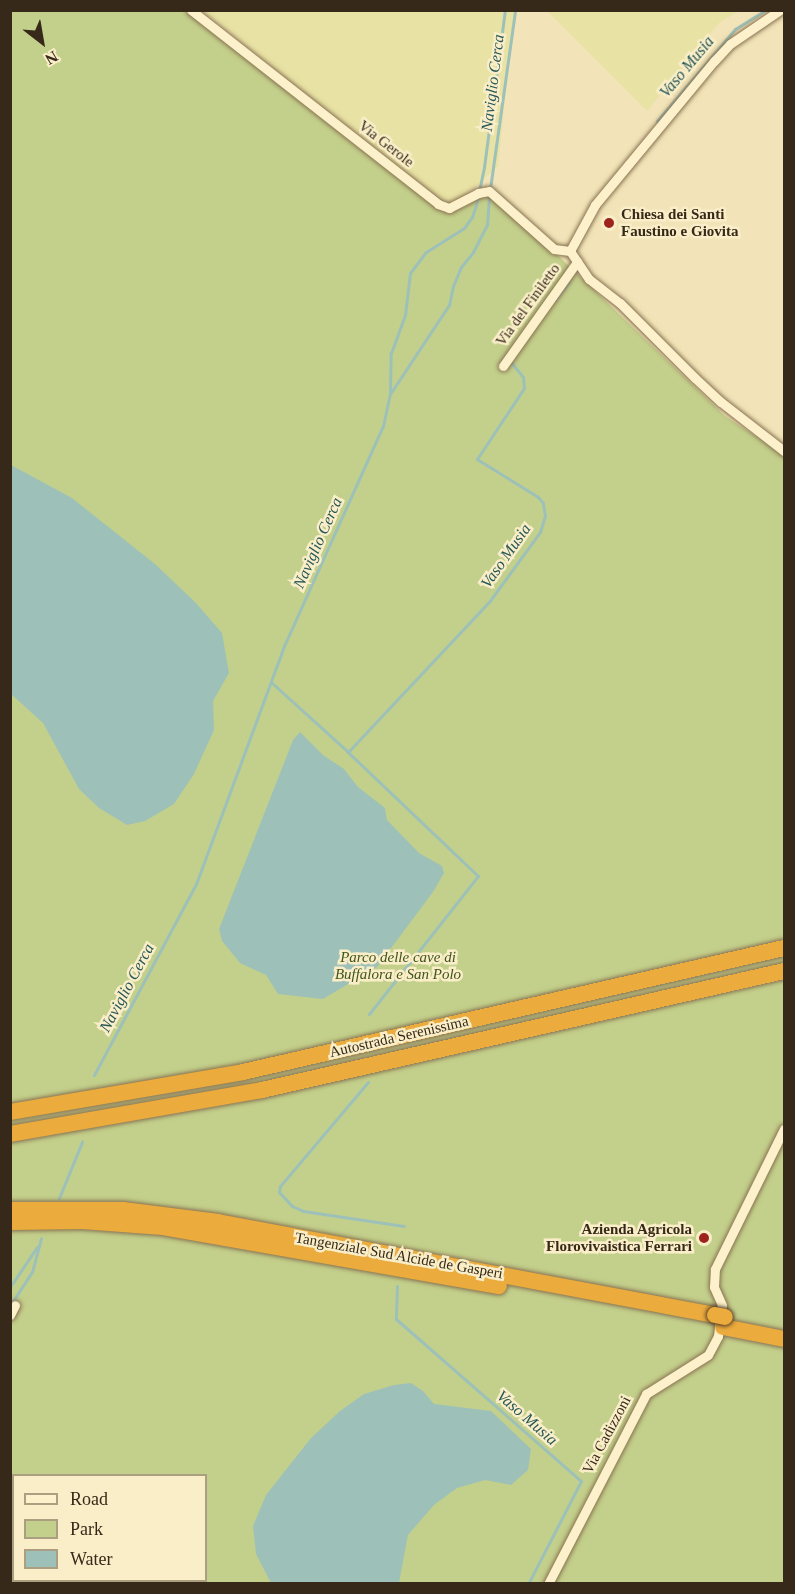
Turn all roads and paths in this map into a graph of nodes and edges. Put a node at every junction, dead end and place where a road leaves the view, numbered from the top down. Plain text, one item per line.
1 (191, 10) edge
2 (780, 10) edge
3 (570, 251) junction
4 (577, 262) junction
5 (503, 366) dead end
6 (784, 451) edge
7 (784, 948) edge
8 (784, 971) edge
9 (10, 1112) edge
10 (784, 1129) edge
11 (10, 1134) edge
12 (10, 1210) edge
13 (10, 1222) edge
14 (15, 1305) dead end
15 (10, 1315) edge
16 (720, 1321) junction
17 (784, 1328) edge
18 (784, 1339) edge
19 (548, 1584) edge

1 - 3 street, Via Gerole
2 - 3 street
3 - 4 street
4 - 5 street, Via del Finiletto
4 - 6 street
7 - 9 highway, Autostrada Serenissima
8 - 11 highway, Autostrada Serenissima
10 - 19 street, Via Cadizzoni
12 - 16 highway, Tangenziale Sud Alcide de Gasperi
13 - 16 highway, Tangenziale Sud Alcide de Gasperi
14 - 15 street
16 - 17 highway, Tangenziale Sud Alcide de Gasperi
16 - 18 highway, Tangenziale Sud Alcide de Gasperi

